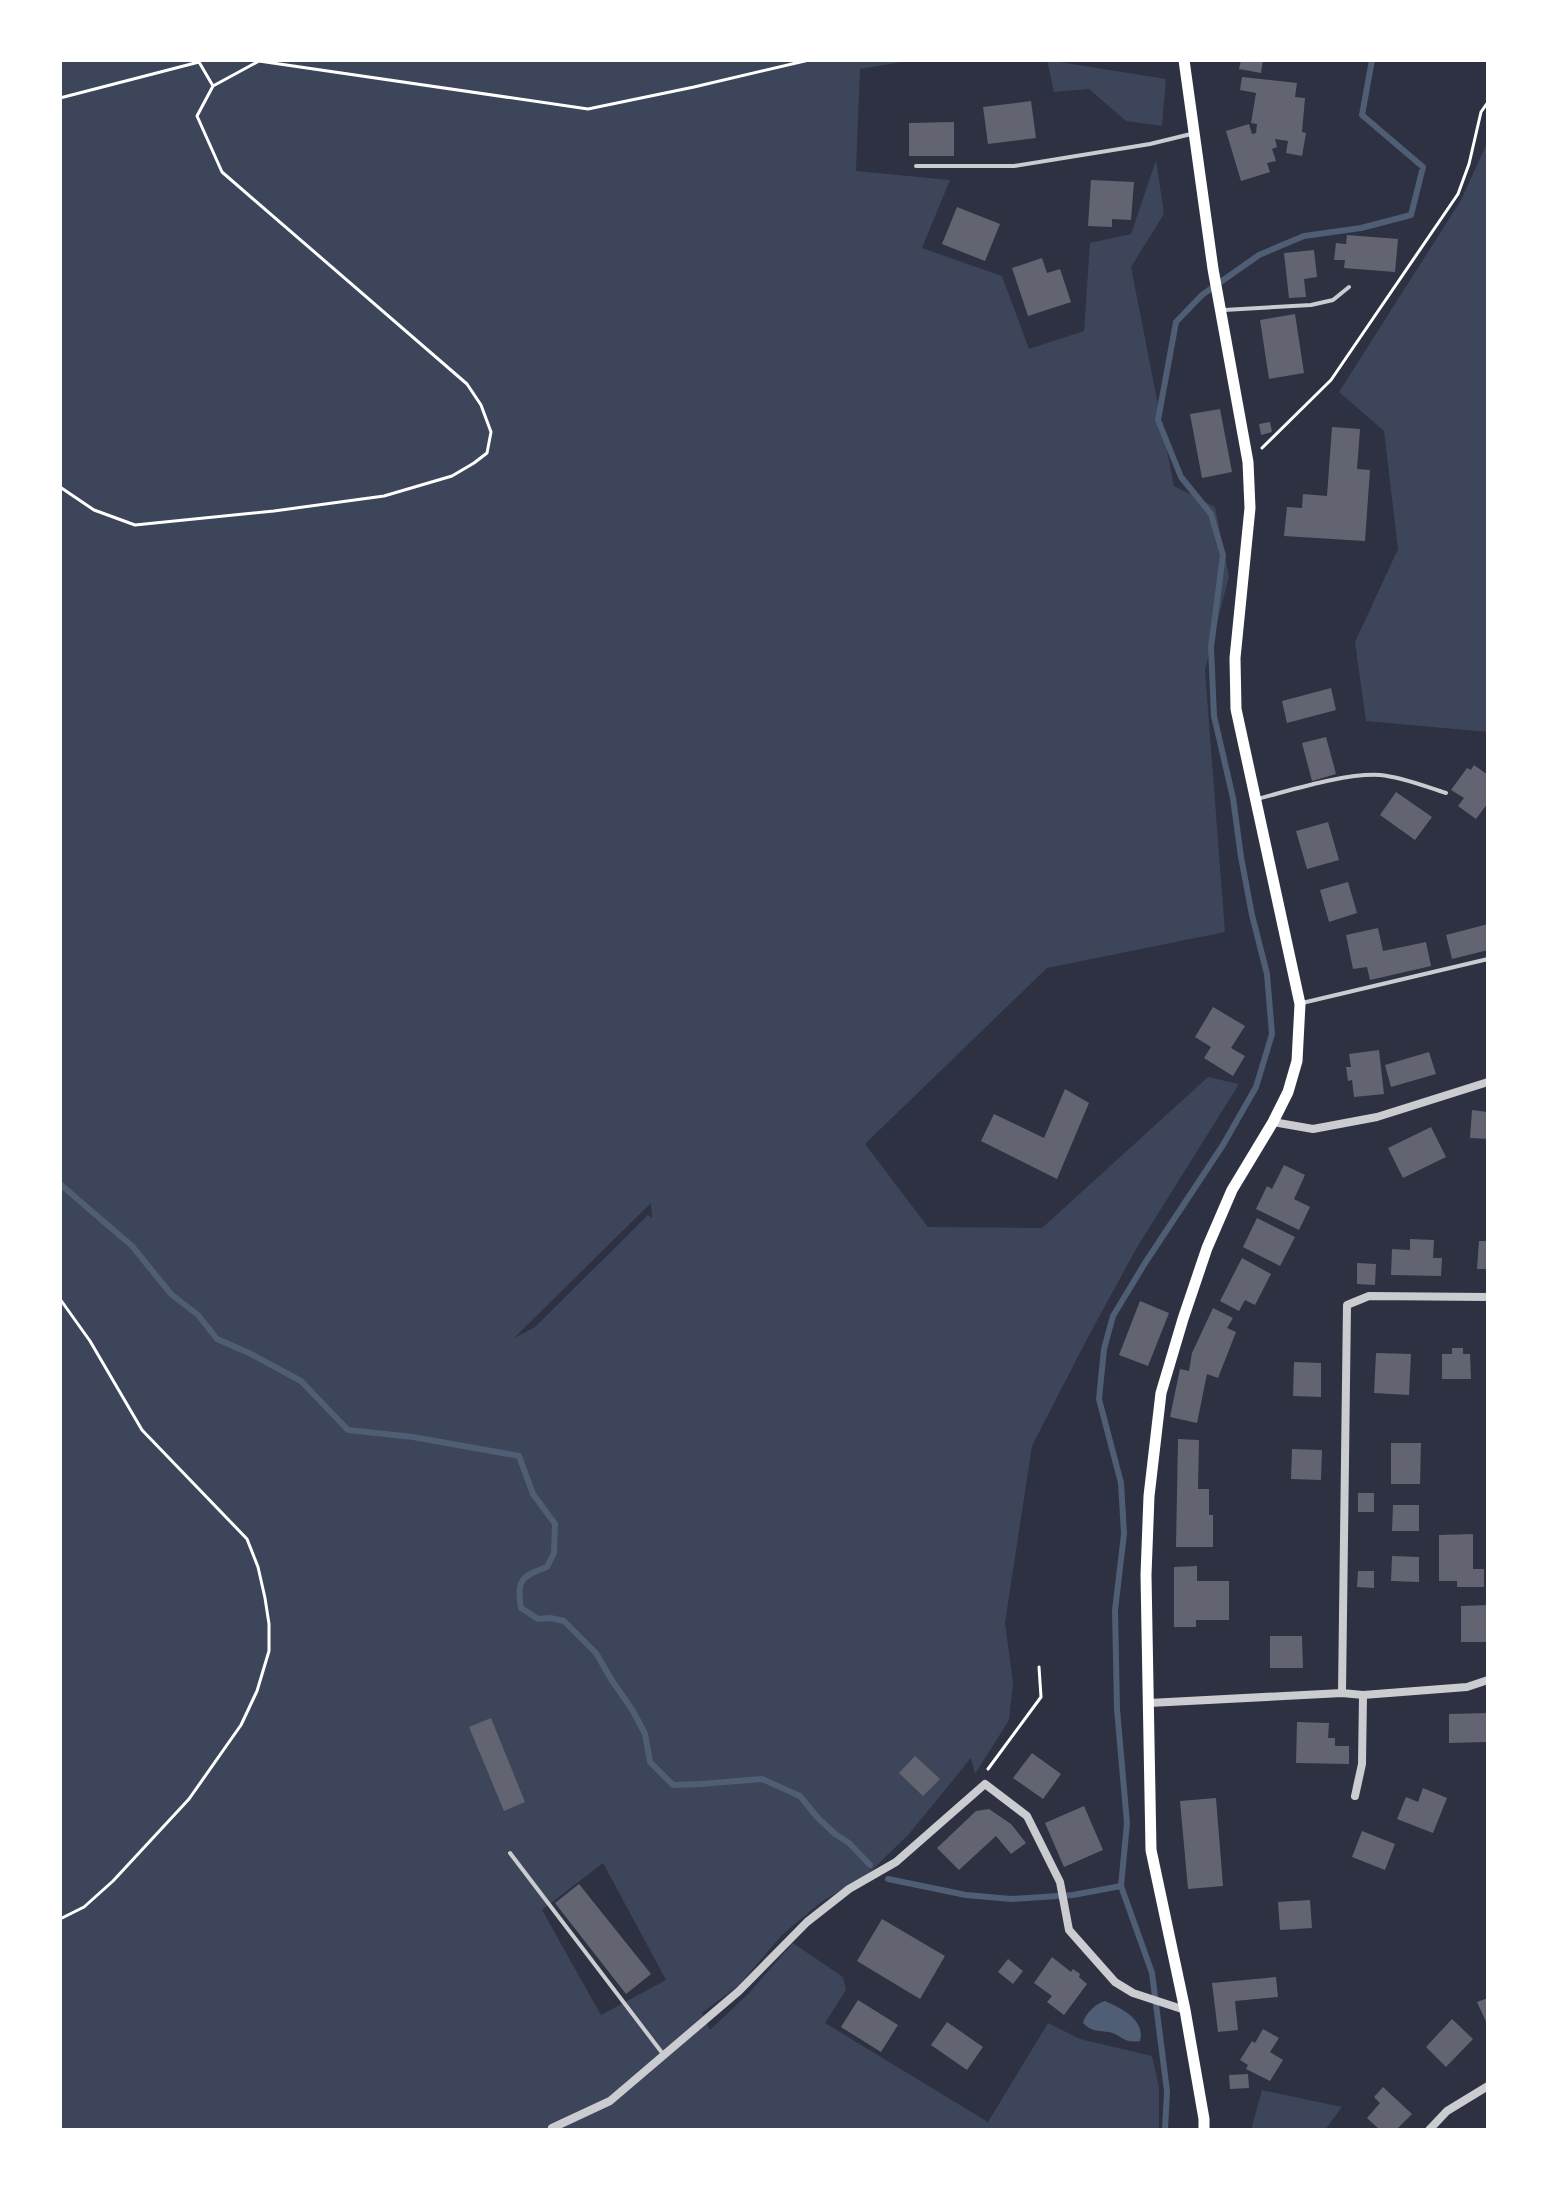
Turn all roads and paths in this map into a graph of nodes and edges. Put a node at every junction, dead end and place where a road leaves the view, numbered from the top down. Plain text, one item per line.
1 (809, 60) edge
2 (1184, 60) edge
3 (213, 86) junction
4 (60, 98) edge
5 (1488, 102) edge
6 (1193, 133) junction
7 (916, 166) dead end
8 (1349, 287) dead end
9 (1222, 310) junction
10 (1248, 462) junction
11 (60, 487) edge
12 (1446, 793) dead end
13 (1255, 800) junction
14 (1488, 959) edge
15 (1300, 1004) junction
16 (1488, 1082) edge
17 (1273, 1122) junction
18 (1488, 1297) edge
19 (60, 1299) edge
20 (1039, 1667) dead end
21 (1488, 1680) edge
22 (1342, 1693) junction
23 (1363, 1695) junction
24 (1149, 1703) junction
25 (985, 1784) junction
26 (1355, 1796) dead end
27 (510, 1853) dead end
28 (60, 1919) edge
29 (1185, 2010) junction
30 (665, 2056) junction
31 (1488, 2086) edge
32 (552, 2128) edge
33 (1204, 2130) edge
34 (1429, 2130) edge

1 - 3 path
2 - 6 main road
3 - 4 path
3 - 11 path
5 - 10 path
6 - 7 lane
6 - 9 main road
8 - 9 lane
9 - 10 main road
10 - 13 main road
12 - 13 lane
13 - 15 main road
14 - 15 lane
15 - 17 main road
16 - 17 street
17 - 24 main road
18 - 22 street
19 - 28 path
20 - 25 path
21 - 23 street
22 - 23 street
22 - 24 street
23 - 26 street
24 - 29 main road
25 - 29 street
25 - 30 street
27 - 30 lane
29 - 33 main road
30 - 32 street
31 - 34 street

